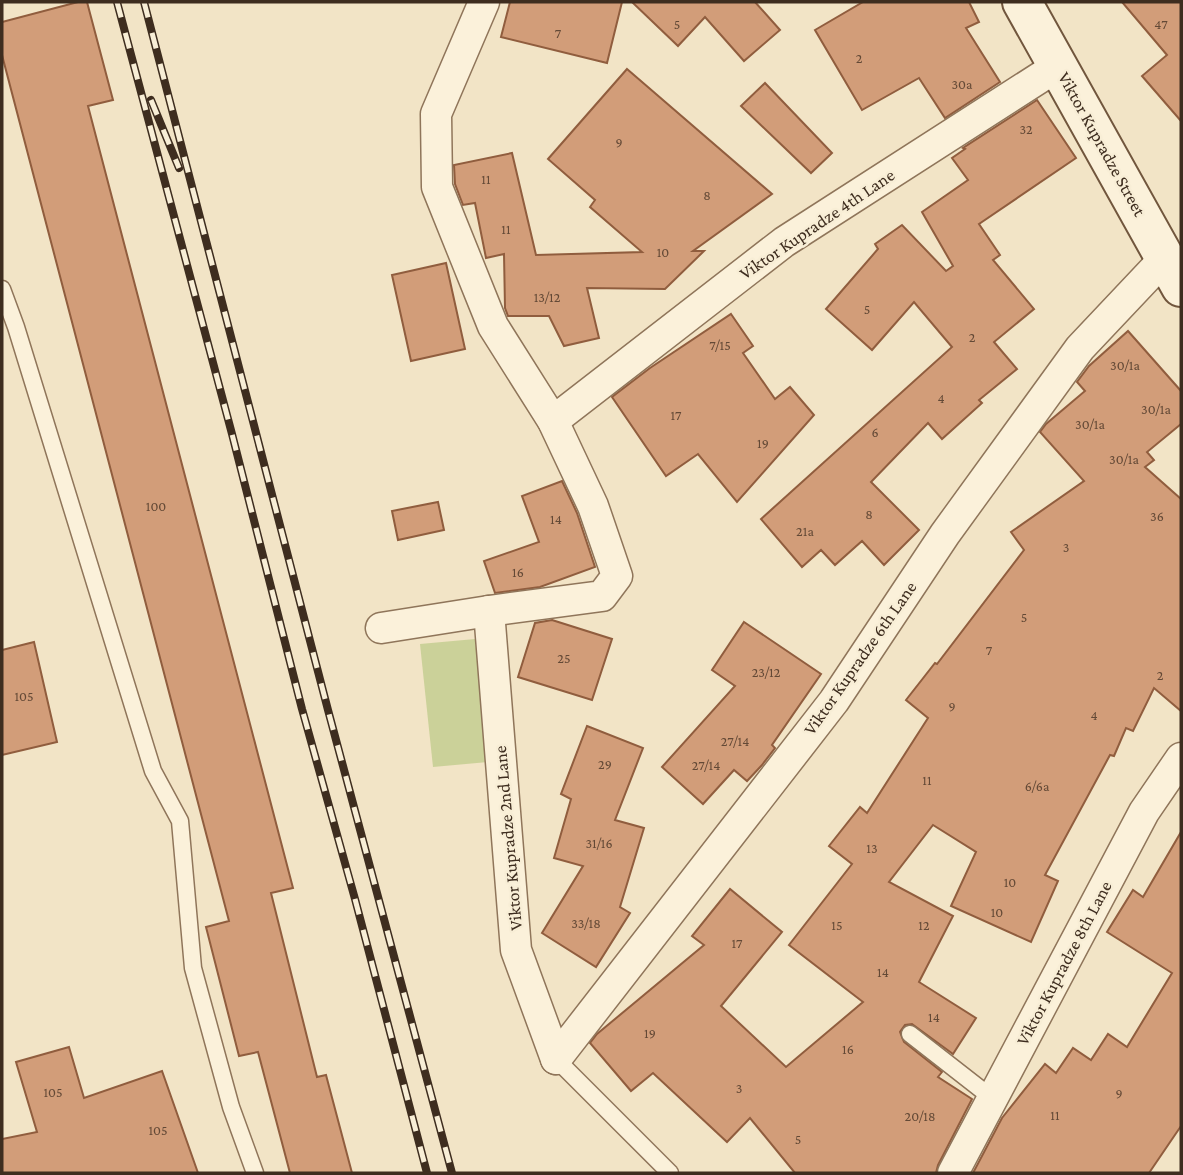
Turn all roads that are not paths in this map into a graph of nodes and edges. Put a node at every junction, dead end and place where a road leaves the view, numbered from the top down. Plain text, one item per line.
1 (484, 2) edge
2 (1022, 2) edge
3 (1058, 66) junction
4 (1173, 272) edge
5 (2, 289) edge
6 (553, 421) junction
7 (489, 611) junction
8 (381, 628) dead end
9 (1181, 758) edge
10 (910, 1034) dead end
11 (555, 1059) junction
12 (992, 1098) junction
13 (255, 1173) edge
14 (670, 1173) edge
15 (953, 1173) edge

1 - 6 street
2 - 3 street, Viktor Kupradze Street
3 - 4 street, Viktor Kupradze Street
3 - 6 street, Viktor Kupradze 4th Lane
4 - 11 street, Viktor Kupradze 6th Lane
5 - 13 lane
6 - 7 street
7 - 8 street
7 - 11 street, Viktor Kupradze 2nd Lane
9 - 12 street, Viktor Kupradze 8th Lane
10 - 12 lane
11 - 14 lane
12 - 15 street, Viktor Kupradze 8th Lane

